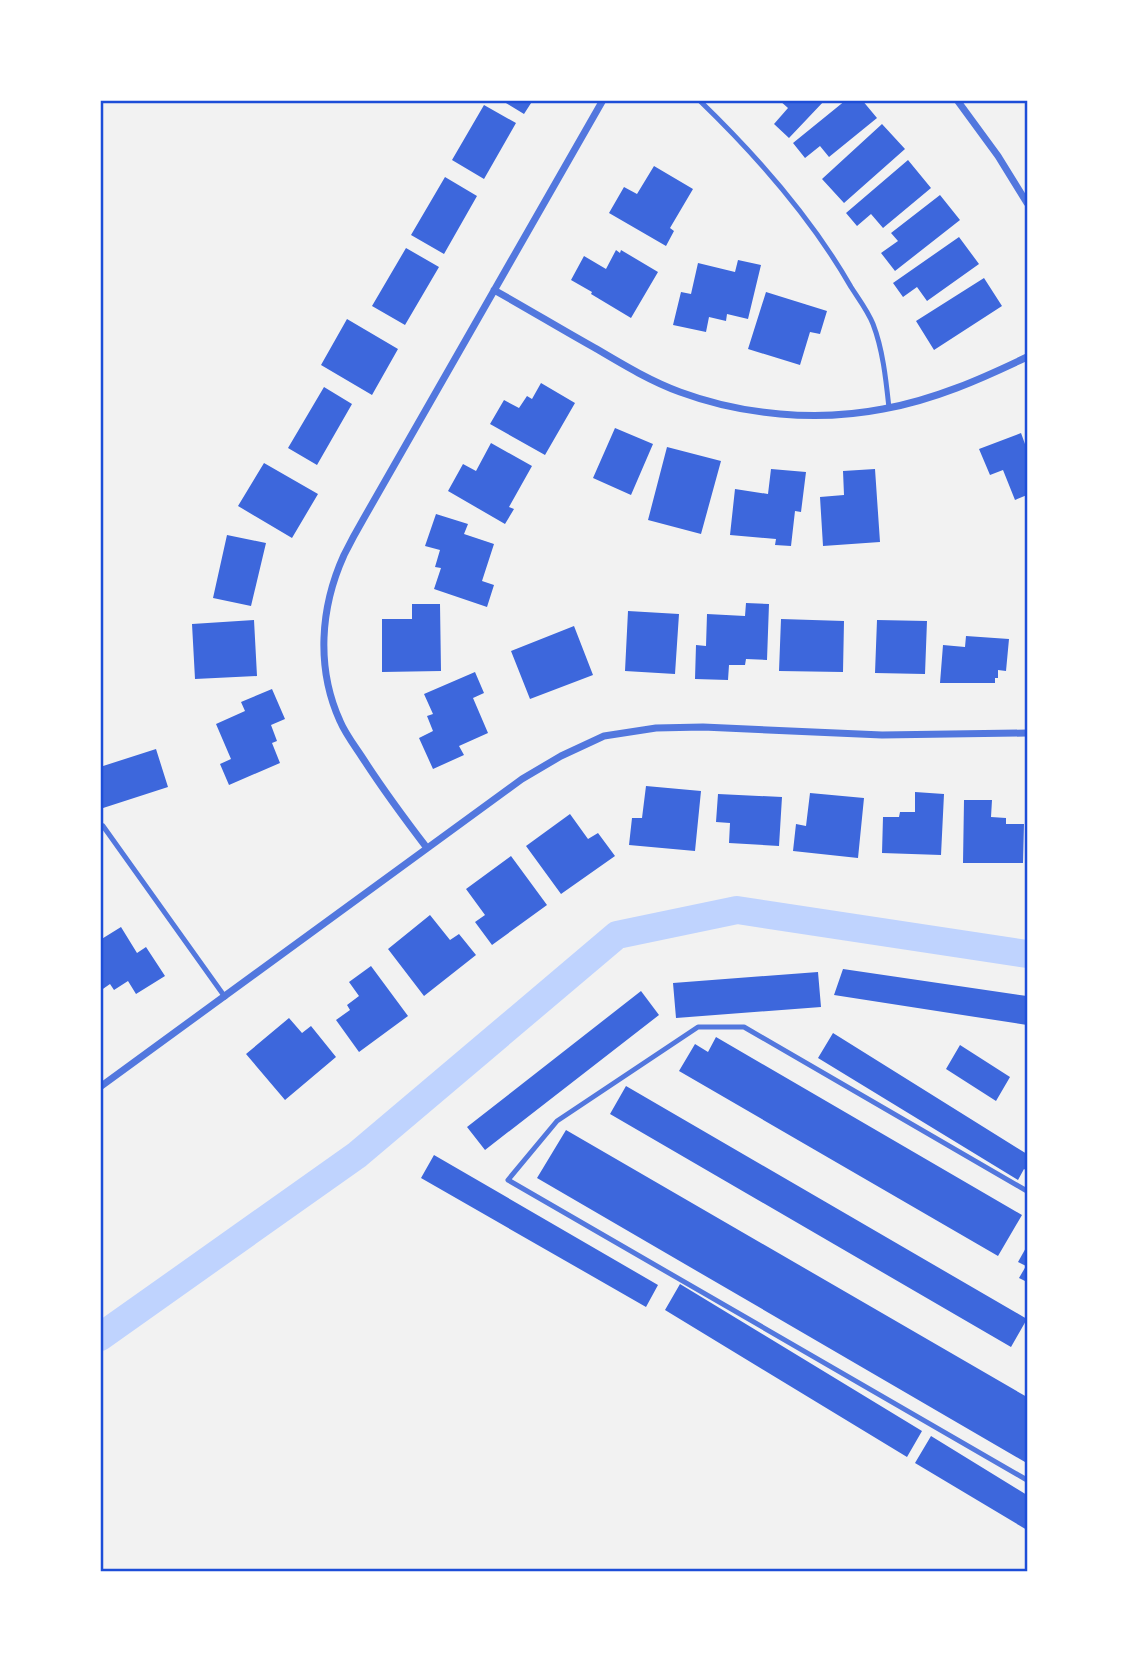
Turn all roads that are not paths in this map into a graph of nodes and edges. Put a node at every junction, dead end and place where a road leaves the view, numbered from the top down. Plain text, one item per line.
1 (603, 100) edge
2 (699, 100) edge
3 (957, 100) edge
4 (1027, 203) edge
5 (494, 290) junction
6 (1027, 357) edge
7 (890, 408) junction
8 (1027, 733) edge
9 (103, 826) dead end
10 (427, 848) junction
11 (225, 997) junction
12 (100, 1087) edge
13 (1027, 1191) edge
14 (1027, 1480) edge

1 - 5 street
2 - 7 lane
3 - 4 street
5 - 7 street
5 - 10 street
6 - 7 street
8 - 10 street
9 - 11 lane
10 - 11 street
11 - 12 street
13 - 14 lane

